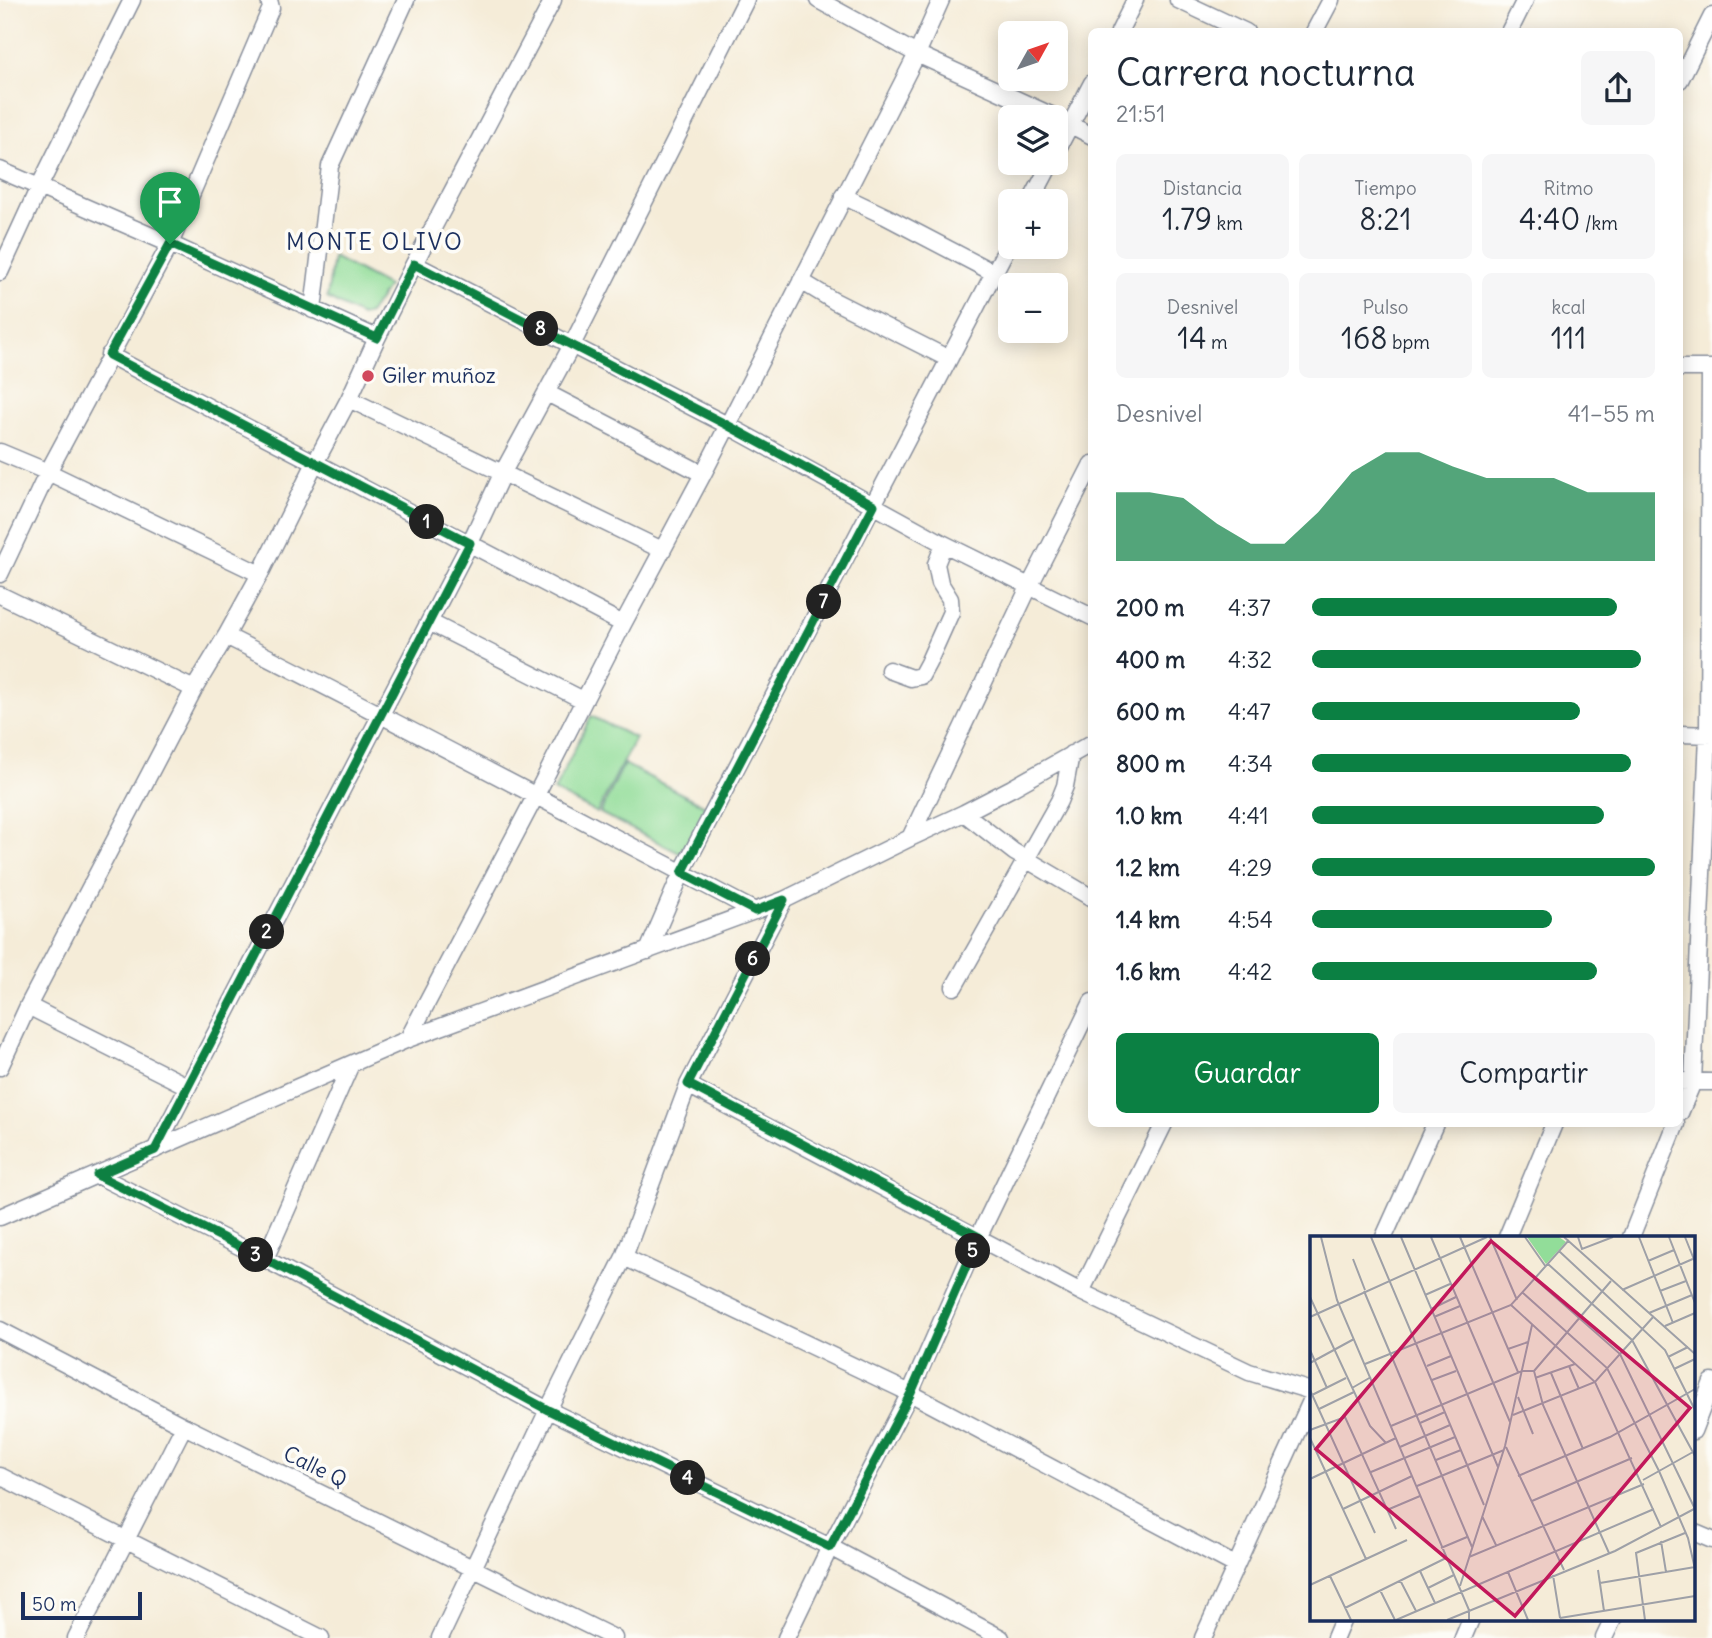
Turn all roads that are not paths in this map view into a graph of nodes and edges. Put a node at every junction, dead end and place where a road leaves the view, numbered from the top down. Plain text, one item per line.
1 (132, 0) edge
2 (269, 0) edge
3 (406, 0) edge
4 (553, 0) edge
5 (746, 0) edge
6 (818, 0) edge
7 (941, 0) edge
8 (1135, 0) edge
9 (1178, 0) edge
10 (1331, 0) edge
11 (1525, 0) edge
12 (1712, 16) edge
13 (1121, 28) edge
14 (1238, 28) edge
15 (1316, 28) edge
16 (1512, 28) edge
17 (917, 54) junction
18 (1683, 74) edge
19 (1088, 91) edge
20 (1029, 105) edge
21 (1068, 123) edge
22 (1071, 124) junction
23 (1068, 130) edge
24 (1088, 134) edge
25 (0, 170) edge
26 (39, 187) junction
27 (844, 197) junction
28 (170, 244) junction
29 (1001, 259) edge
30 (414, 264) junction
31 (0, 272) edge
32 (994, 273) junction
33 (801, 281) junction
34 (313, 310) junction
35 (377, 338) junction
36 (572, 345) junction
37 (109, 355) junction
38 (949, 359) junction
39 (1683, 368) edge
40 (1711, 368) edge
41 (547, 393) junction
42 (349, 399) junction
43 (727, 425) junction
44 (0, 452) edge
45 (315, 463) junction
46 (48, 472) junction
47 (1088, 472) edge
48 (502, 474) junction
49 (703, 474) junction
50 (874, 505) junction
51 (470, 543) junction
52 (944, 544) junction
53 (662, 550) junction
54 (0, 574) edge
55 (260, 574) junction
56 (1030, 587) junction
57 (0, 595) edge
58 (1088, 616) edge
59 (429, 622) junction
60 (623, 624) junction
61 (226, 636) junction
62 (889, 670) dead end
63 (194, 689) junction
64 (583, 700) junction
65 (381, 714) junction
66 (1683, 734) edge
67 (1710, 735) edge
68 (1088, 745) edge
69 (1071, 754) junction
70 (535, 797) junction
71 (964, 813) junction
72 (910, 838) junction
73 (1026, 859) junction
74 (682, 873) junction
75 (1088, 896) edge
76 (784, 900) junction
77 (755, 911) junction
78 (648, 951) junction
79 (954, 987) dead end
80 (28, 1006) junction
81 (1088, 1010) edge
82 (408, 1039) junction
83 (351, 1064) junction
84 (0, 1067) edge
85 (1686, 1082) edge
86 (1712, 1082) edge
87 (688, 1084) junction
88 (187, 1086) junction
89 (1163, 1127) edge
90 (1434, 1127) edge
91 (1553, 1127) edge
92 (1675, 1127) edge
93 (155, 1150) junction
94 (97, 1175) junction
95 (0, 1217) edge
96 (1384, 1236) edge
97 (1507, 1236) edge
98 (1631, 1236) edge
99 (979, 1237) junction
100 (624, 1256) junction
101 (265, 1259) junction
102 (1081, 1292) junction
103 (0, 1329) edge
104 (1712, 1382) edge
105 (1310, 1391) edge
106 (911, 1393) junction
107 (1310, 1403) edge
108 (548, 1410) junction
109 (184, 1426) junction
110 (1694, 1428) edge
111 (0, 1476) edge
112 (1694, 1532) edge
113 (125, 1540) junction
114 (1712, 1540) edge
115 (830, 1547) junction
116 (1235, 1565) junction
117 (472, 1568) junction
118 (1343, 1620) edge
119 (1471, 1620) edge
120 (1613, 1620) edge
121 (76, 1638) edge
122 (321, 1638) edge
123 (440, 1638) edge
124 (614, 1638) edge
125 (786, 1638) edge
126 (1001, 1638) edge
127 (1203, 1638) edge
128 (1335, 1638) edge
129 (1462, 1638) edge
130 (1604, 1638) edge

1 - 26 street
2 - 28 street
3 - 34 street
4 - 30 street
5 - 36 street
6 - 17 street
7 - 17 street
8 - 13 street
9 - 14 street
10 - 15 street
11 - 16 street
12 - 18 street
17 - 20 street
17 - 27 street
19 - 22 street
21 - 22 street
22 - 23 street
22 - 24 street
25 - 26 street
26 - 28 street
26 - 31 street
27 - 32 street
27 - 33 street
28 - 34 street
28 - 37 street
29 - 32 street
30 - 35 street
30 - 36 street
32 - 38 street
33 - 38 street
33 - 43 street
34 - 35 street
35 - 42 street
36 - 41 street
36 - 43 street
37 - 45 street
37 - 46 street
38 - 50 street
39 - 40 street
40 - 67 street
41 - 48 street
41 - 49 street
42 - 45 street
42 - 48 street
43 - 49 street
43 - 50 street
44 - 46 street
45 - 51 street
45 - 55 street
46 - 54 street
46 - 55 street
47 - 56 street
48 - 51 street
48 - 53 street
49 - 53 street
50 - 52 street
50 - 74 street
51 - 59 street
51 - 60 street
52 - 56 street
52 - 62 street
53 - 60 street
55 - 61 street
56 - 58 street
56 - 72 street
57 - 63 street
59 - 64 street
59 - 65 street
60 - 64 street
61 - 63 street
61 - 65 street
63 - 80 street
64 - 70 street
65 - 70 street
65 - 88 street
66 - 67 street
67 - 85 street
68 - 69 street
69 - 71 street
69 - 73 street
70 - 74 street
70 - 82 street
71 - 72 street
71 - 73 street
72 - 76 street
73 - 75 street
73 - 79 street
74 - 77 street
74 - 78 street
76 - 77 street
76 - 87 street
77 - 78 street
78 - 82 street
80 - 84 street
80 - 88 street
81 - 99 street
82 - 83 street
83 - 93 street
83 - 101 street
85 - 86 street
87 - 99 street
87 - 100 street
88 - 93 street
89 - 102 street
90 - 96 street
91 - 97 street
92 - 98 street
93 - 94 street
94 - 95 street
94 - 101 street
99 - 102 street
99 - 106 street
100 - 106 street
100 - 108 street
101 - 108 street
102 - 105 street
103 - 109 street, Calle Q
104 - 110 street
106 - 115 street
106 - 116 street
107 - 116 street
108 - 115 street
108 - 117 street
109 - 113 street
109 - 117 street, Calle Q
111 - 113 street
112 - 114 street
113 - 121 street
113 - 122 street
115 - 125 street
115 - 126 street
116 - 127 street
117 - 123 street
117 - 124 street, Calle Q
118 - 128 street
119 - 129 street
120 - 130 street

